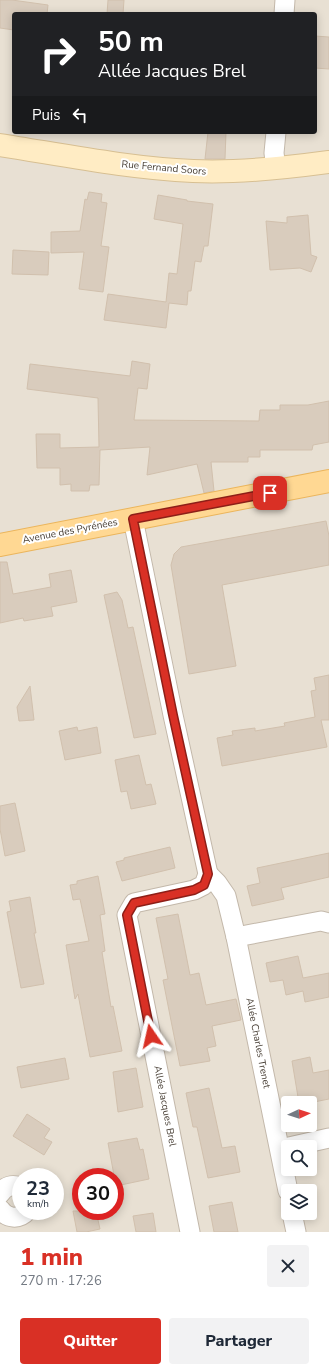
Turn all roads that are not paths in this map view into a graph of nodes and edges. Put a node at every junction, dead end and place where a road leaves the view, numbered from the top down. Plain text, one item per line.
1 (285, 0) edge
2 (284, 12) edge
3 (276, 134) edge
4 (0, 145) edge
5 (329, 162) edge
6 (276, 168) junction
7 (329, 481) edge
8 (133, 519) junction
9 (0, 545) edge
10 (208, 874) junction
11 (329, 923) edge
12 (236, 937) junction
13 (329, 1138) edge
14 (283, 1140) edge
15 (317, 1141) edge
16 (12, 1186) edge
17 (0, 1194) edge
18 (0, 1209) edge
19 (12, 1217) edge
20 (293, 1220) edge
21 (190, 1232) edge
22 (296, 1232) edge

1 - 2 street
3 - 6 street
4 - 6 street, Rue Fernand Soors
5 - 6 street, Rue Fernand Soors
7 - 8 main road, Avenue des Pyrénées
8 - 9 main road, Avenue des Pyrénées
8 - 10 street
10 - 12 street, Allée Charles Trenet
10 - 21 street, Allée Jacques Brel
11 - 12 street
12 - 14 street, Allée Charles Trenet
13 - 15 street
16 - 17 street
18 - 19 street
20 - 22 street

